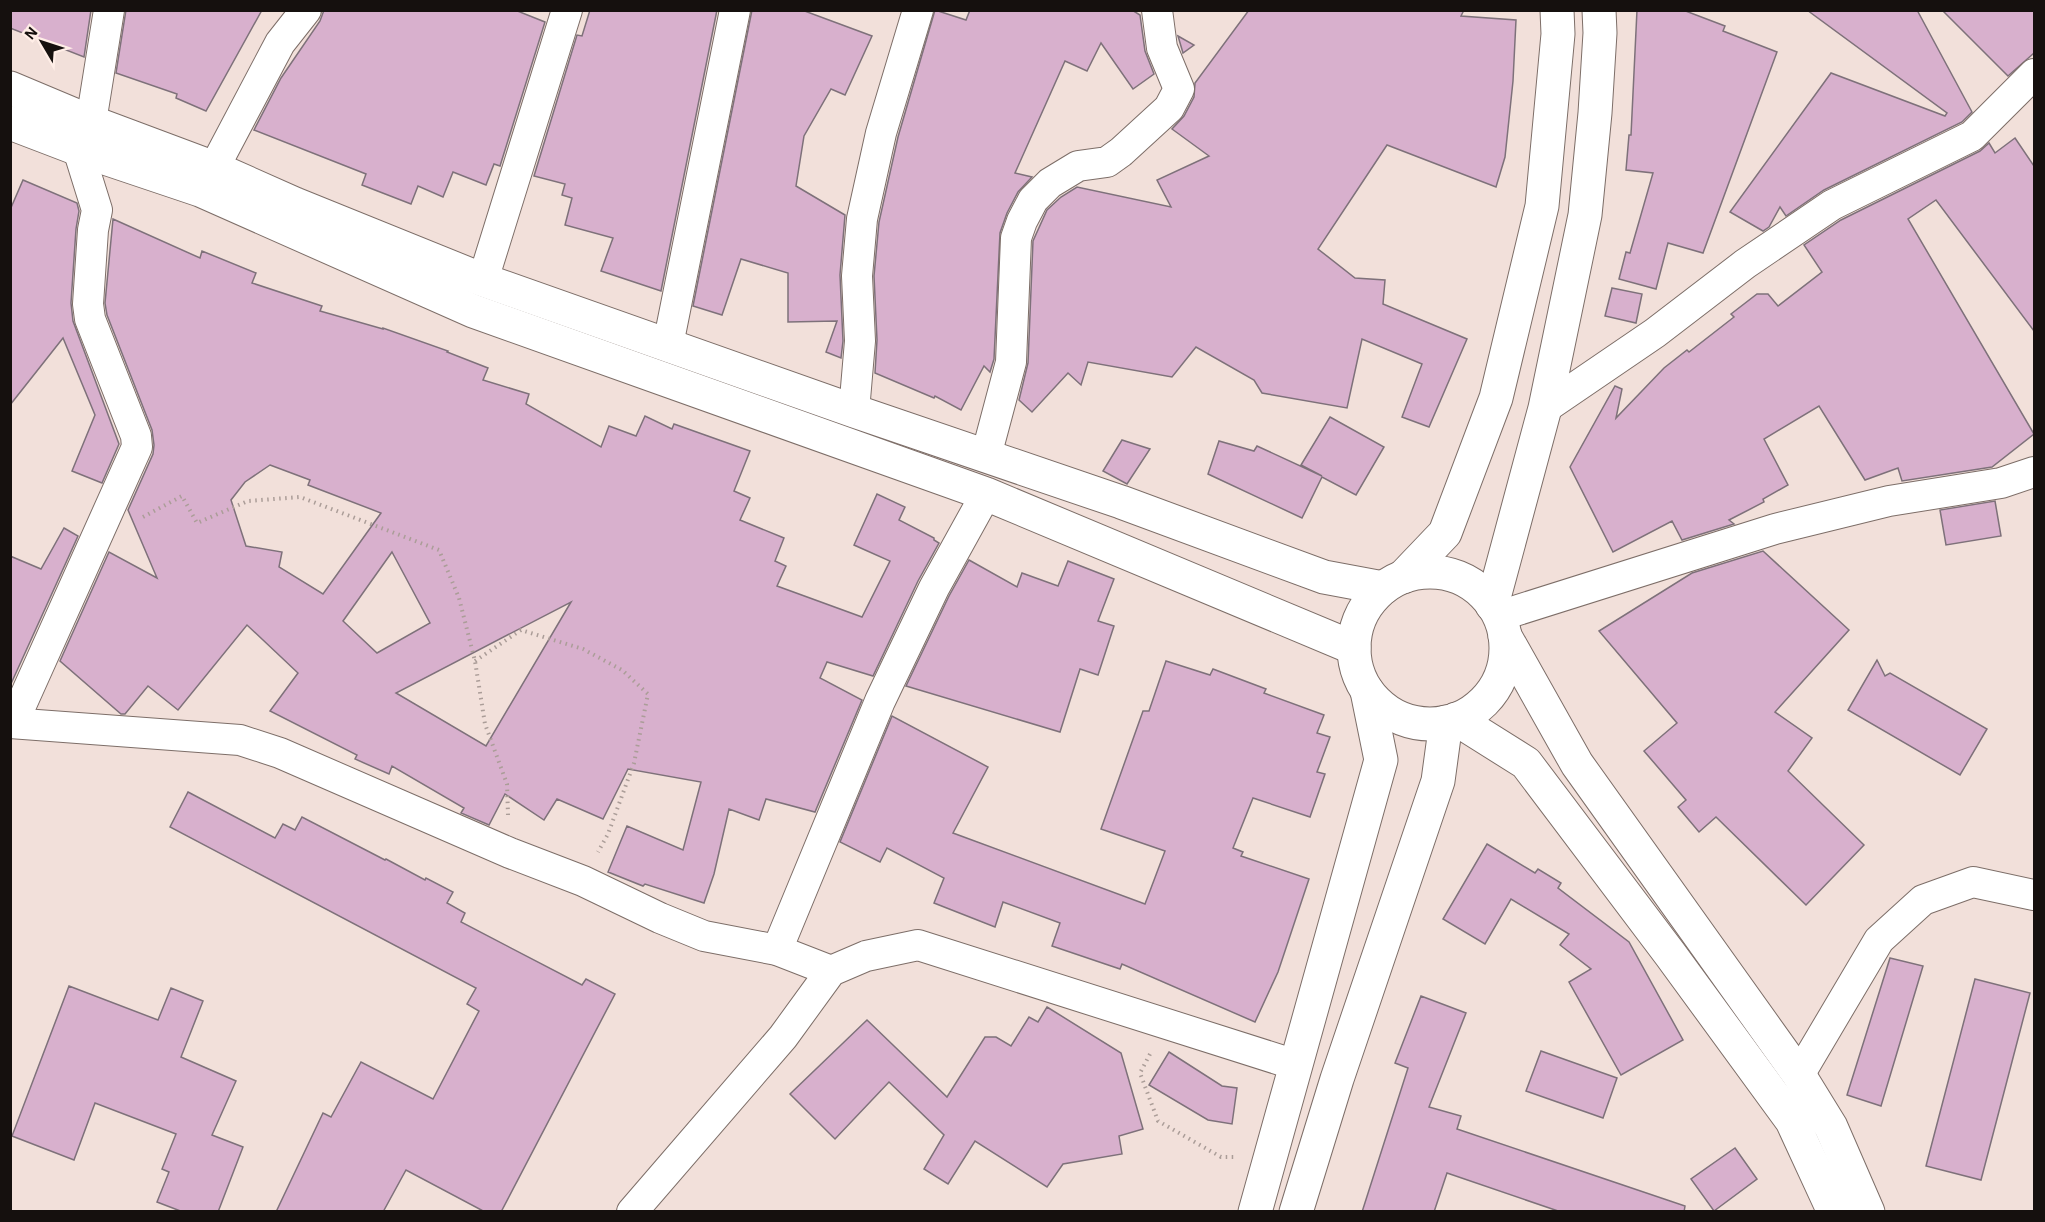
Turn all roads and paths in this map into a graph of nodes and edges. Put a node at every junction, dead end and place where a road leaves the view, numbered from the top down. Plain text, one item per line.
1 (109, 10) edge
2 (306, 10) edge
3 (567, 10) edge
4 (735, 10) edge
5 (1157, 10) edge
6 (1557, 10) edge
7 (1599, 10) edge
8 (909, 15) edge
9 (2034, 74) edge
10 (10, 88) edge
11 (10, 123) edge
12 (85, 136) junction
13 (214, 168) junction
14 (483, 280) junction
15 (668, 345) junction
16 (1545, 408) junction
17 (854, 411) junction
18 (986, 456) junction
19 (2034, 472) edge
20 (986, 494) junction
21 (142, 517) dead end
22 (1393, 582) junction
23 (1499, 619) junction
24 (1354, 648) junction
25 (476, 661) junction
26 (1367, 691) junction
27 (1451, 720) junction
28 (12, 723) edge
29 (510, 853) junction
30 (583, 881) junction
31 (2034, 895) edge
32 (777, 950) junction
33 (831, 971) junction
34 (1165, 1024) junction
35 (1296, 1065) junction
36 (1799, 1075) junction
37 (1242, 1157) dead end
38 (633, 1212) edge
39 (1255, 1212) edge
40 (1296, 1212) edge
41 (1834, 1212) edge
42 (1868, 1212) edge

1 - 12 street
2 - 13 street
3 - 14 street
4 - 15 street
5 - 18 street
6 - 22 main road
7 - 16 main road
8 - 17 street
9 - 16 street
10 - 12 main road
11 - 12 main road
12 - 13 main road
12 - 20 main road
12 - 28 street
13 - 14 main road
14 - 15 main road
15 - 17 main road
16 - 23 main road
17 - 18 main road
18 - 22 main road
19 - 23 street
20 - 24 main road
20 - 32 street
21 - 25 path
22 - 23 main road
22 - 24 main road
23 - 27 main road
23 - 36 main road
24 - 26 main road
25 - 29 path
25 - 30 path
26 - 27 main road
26 - 35 main road
27 - 40 main road
27 - 41 main road
28 - 29 street
29 - 30 street
30 - 32 street
31 - 36 street
32 - 33 street
33 - 34 street
33 - 38 street
34 - 35 street
34 - 37 path
35 - 39 main road
36 - 42 main road

